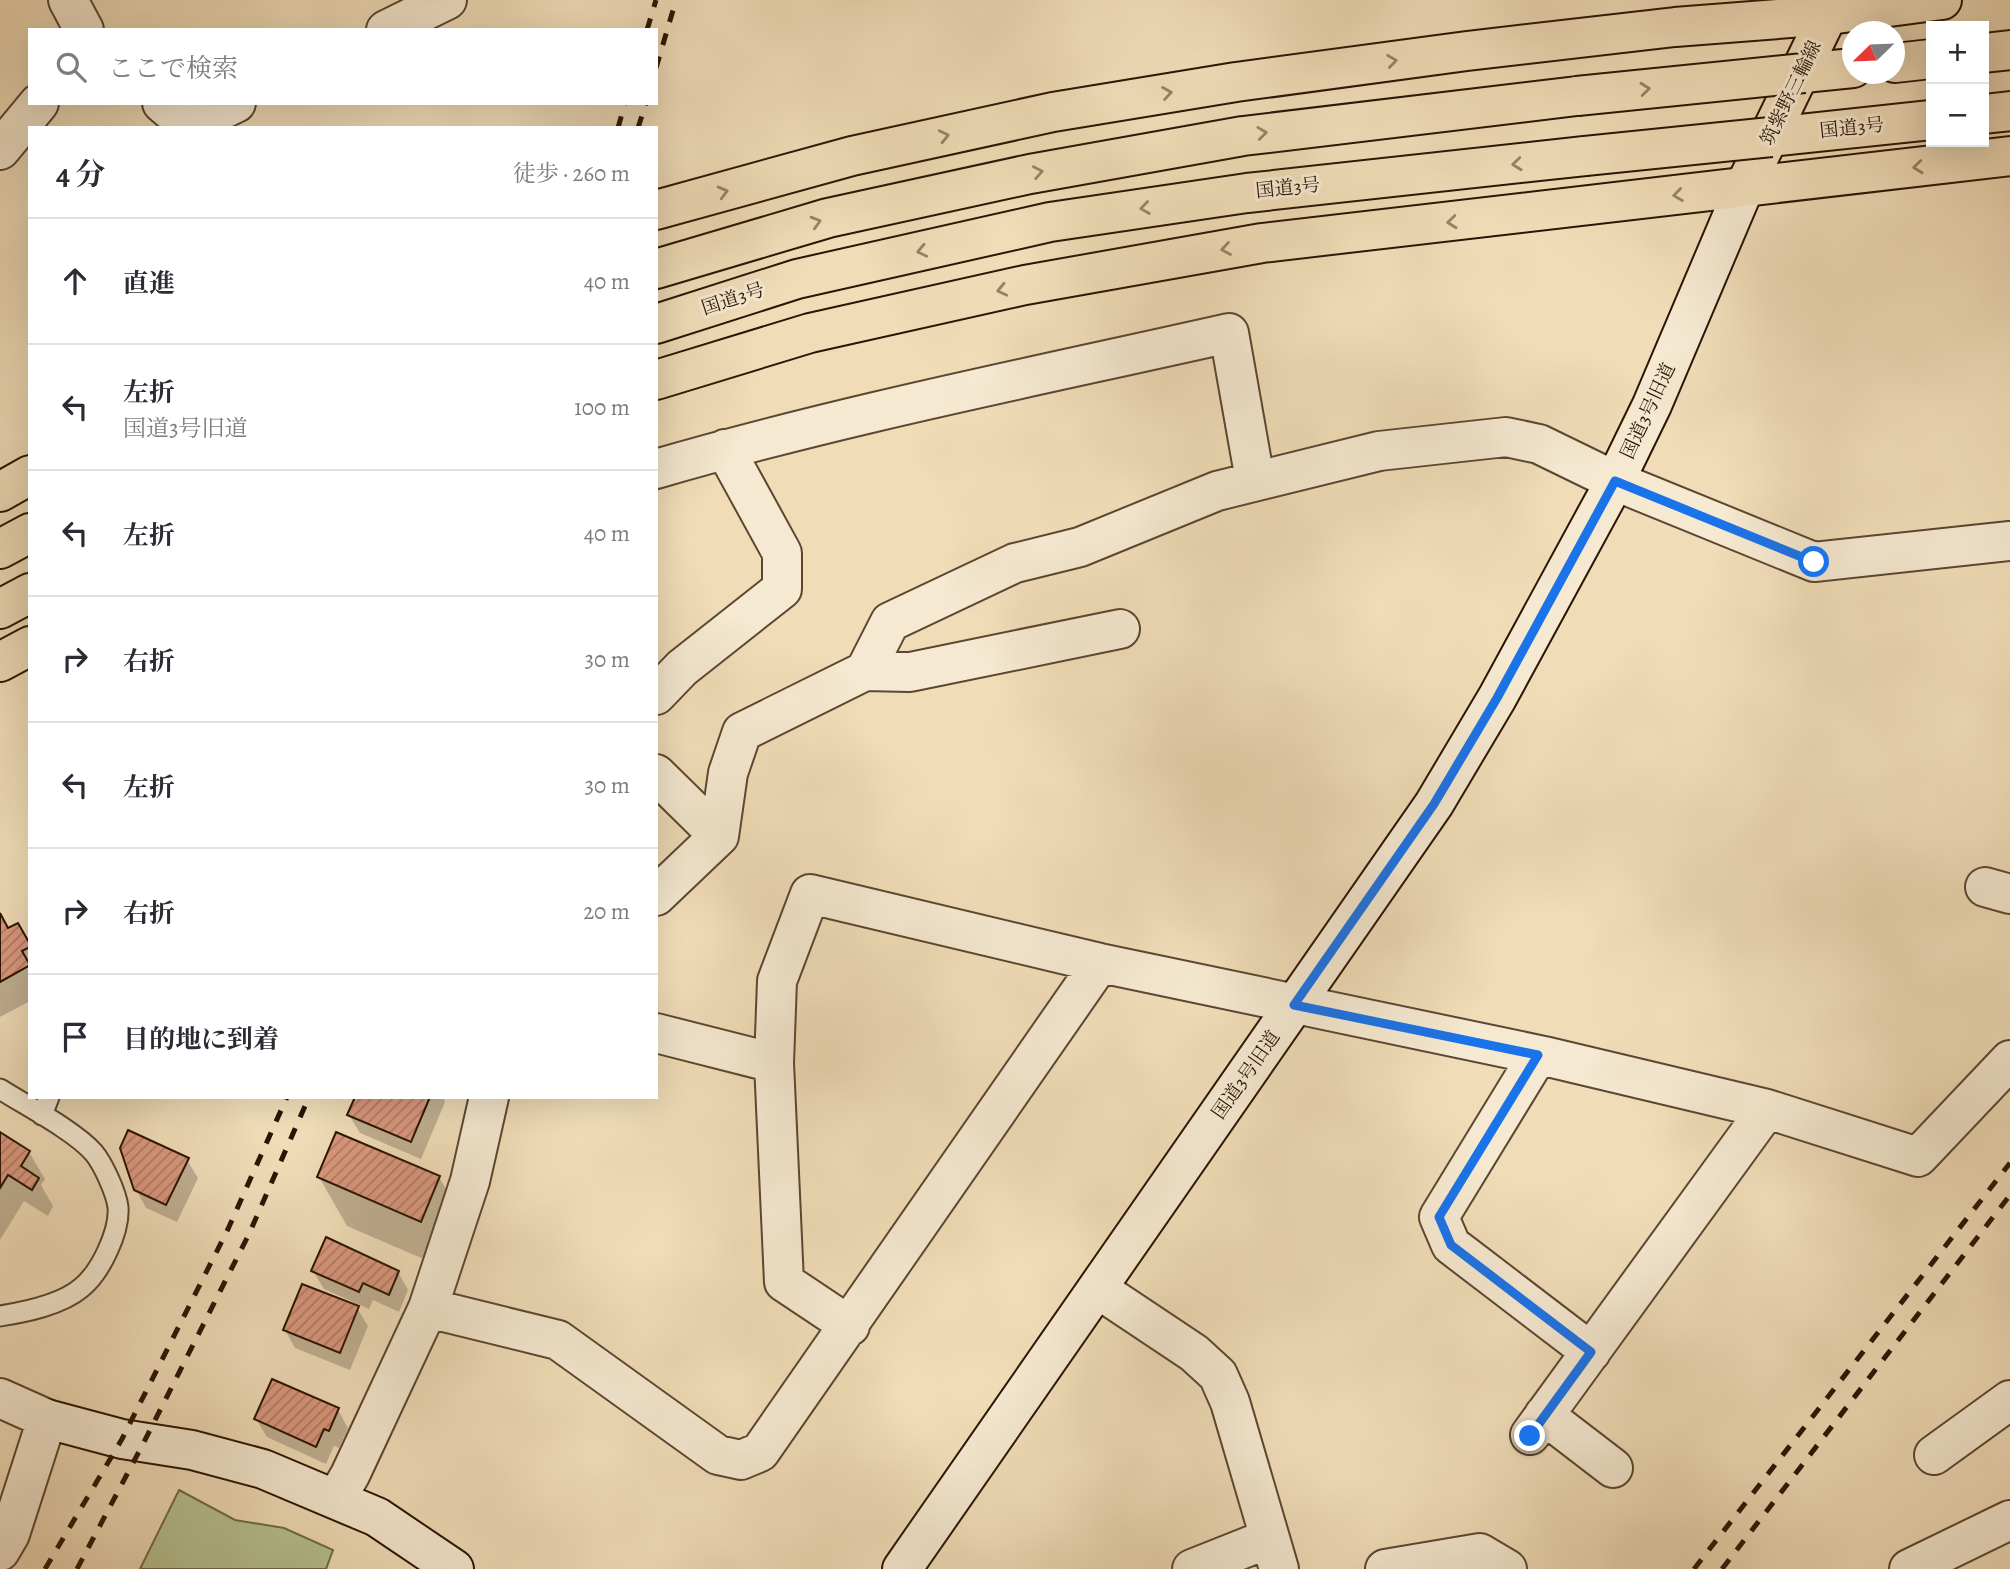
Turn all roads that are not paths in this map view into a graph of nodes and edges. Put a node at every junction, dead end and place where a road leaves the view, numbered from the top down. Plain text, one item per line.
1 (68, 0) edge
2 (447, 0) edge
3 (1942, 0) edge
4 (1832, 7) edge
5 (83, 28) edge
6 (390, 28) edge
7 (2010, 50) edge
8 (1989, 52) edge
9 (1926, 60) edge
10 (1905, 62) edge
11 (1842, 69) edge
12 (37, 105) edge
13 (164, 105) edge
14 (232, 105) edge
15 (2010, 111) edge
16 (1989, 113) edge
17 (1926, 121) edge
18 (189, 126) edge
19 (189, 126) edge
20 (0, 150) edge
21 (2010, 156) edge
22 (1745, 186) junction
23 (658, 210) edge
24 (658, 268) edge
25 (658, 323) edge
26 (658, 379) edge
27 (725, 449) junction
28 (658, 468) edge
29 (28, 476) edge
30 (1255, 480) junction
31 (1615, 481) junction
32 (0, 492) edge
33 (28, 534) edge
34 (2010, 541) edge
35 (0, 549) edge
36 (28, 594) edge
37 (0, 609) edge
38 (1120, 629) dead end
39 (28, 647) edge
40 (0, 662) edge
41 (865, 671) junction
42 (658, 693) edge
43 (658, 776) edge
44 (719, 836) junction
45 (658, 894) edge
46 (1100, 963) junction
47 (1294, 1005) junction
48 (658, 1034) edge
49 (1538, 1055) junction
50 (2010, 1060) edge
51 (774, 1063) junction
52 (0, 1089) edge
53 (489, 1099) edge
54 (46, 1106) edge
55 (1767, 1108) junction
56 (1098, 1289) junction
57 (428, 1308) junction
58 (0, 1316) edge
59 (850, 1326) junction
60 (1591, 1352) junction
61 (0, 1398) edge
62 (2010, 1400) edge
63 (47, 1419) junction
64 (1934, 1455) dead end
65 (1613, 1468) dead end
66 (336, 1499) junction
67 (2010, 1520) edge
68 (0, 1551) edge
69 (1275, 1554) edge
70 (454, 1569) edge
71 (902, 1569) edge
72 (1192, 1569) edge
73 (1385, 1569) edge
74 (1507, 1569) edge
75 (1909, 1569) edge

1 - 5 street
2 - 6 street
3 - 4 main road
4 - 22 main road, 筑紫野三輪線
23 -> 4 main road
7 - 8 main road
9 - 10 main road
24 -> 11 main road, bridge
12 - 20 street
13 - 19 street
14 - 18 street
15 - 16 main road
17 -> 25 main road, 国道3号, bridge
21 -> 22 main road
22 -> 26 main road
22 - 31 street, 国道3号旧道
27 - 28 street
27 - 30 street
27 - 42 street
29 - 32 main road
30 - 31 street
30 - 41 street
31 - 34 street
31 - 47 street, 国道3号旧道
33 - 35 main road
36 - 37 main road
38 - 41 street
39 - 40 main road
41 - 44 street
43 - 44 street
44 - 45 street
46 - 47 street
46 - 51 street
46 - 59 street
47 - 49 street
47 - 56 street, 国道3号旧道
48 - 51 street
49 - 55 street
49 - 60 street
50 - 55 street
51 - 59 street
52 - 54 lane
53 - 57 street
54 - 58 lane
55 - 60 street
56 - 69 street
56 - 71 street, 国道3号旧道
57 - 59 street
57 - 66 street
60 - 65 street
61 - 63 street
62 - 64 street
63 - 66 street
63 - 68 street
66 - 70 street
67 - 75 street
69 - 72 street
73 - 74 street

